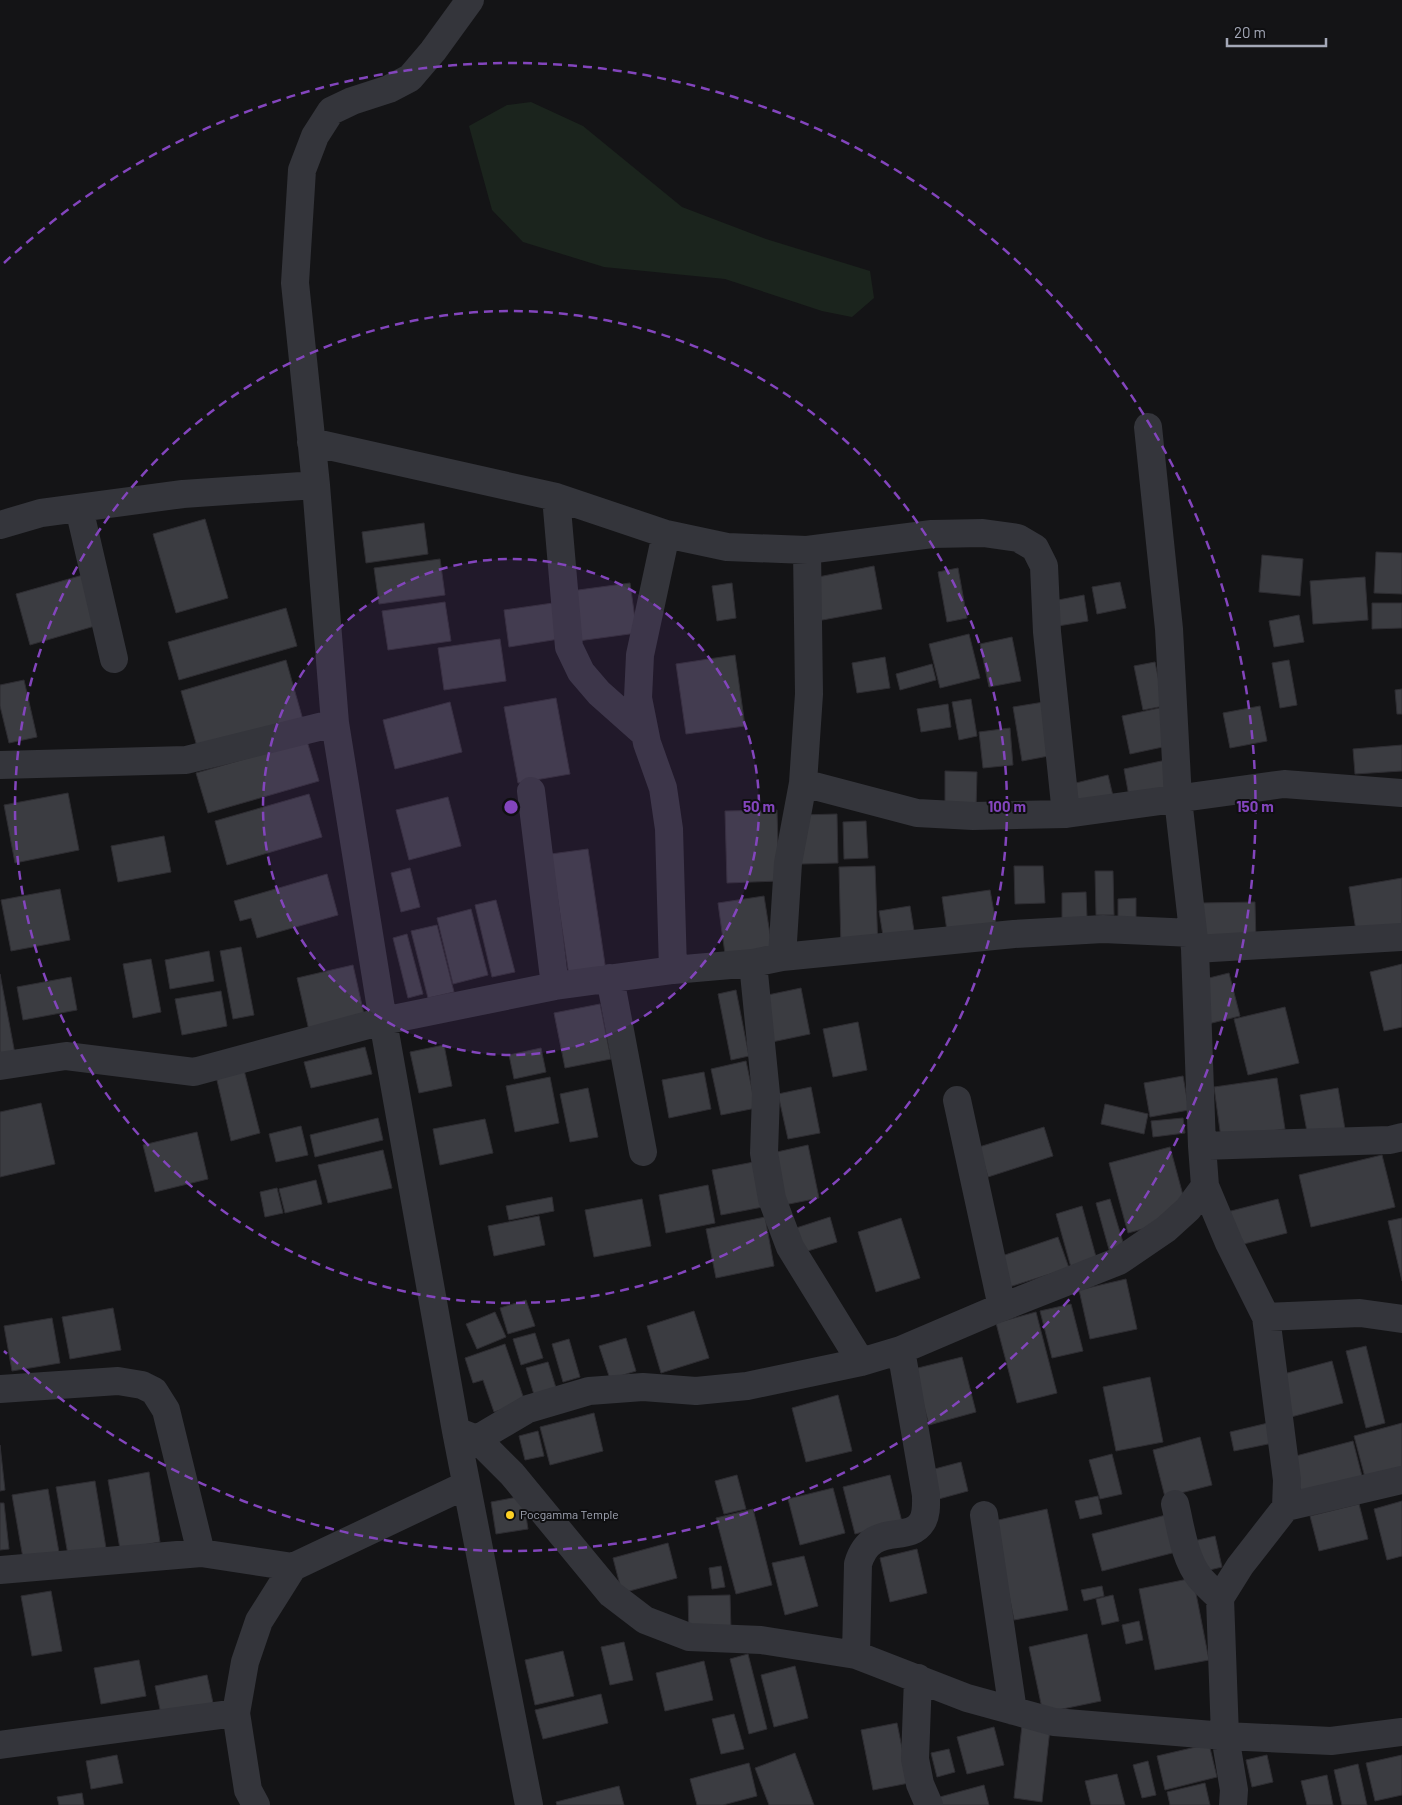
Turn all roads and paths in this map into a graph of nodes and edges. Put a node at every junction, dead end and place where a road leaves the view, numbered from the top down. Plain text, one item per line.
1 (470, 0) edge
2 (1148, 427) dead end
3 (311, 442) junction
4 (316, 485) junction
5 (556, 497) junction
6 (78, 508) junction
7 (0, 525) edge
8 (666, 534) junction
9 (807, 550) junction
10 (114, 659) dead end
11 (335, 723) junction
12 (644, 733) junction
13 (0, 765) edge
14 (803, 783) junction
15 (531, 792) dead end
16 (1402, 793) edge
17 (1178, 799) junction
18 (1066, 814) junction
19 (1402, 937) edge
20 (1194, 941) junction
21 (782, 957) junction
22 (753, 962) junction
23 (673, 970) junction
24 (610, 978) junction
25 (555, 986) junction
26 (383, 1021) junction
27 (0, 1066) edge
28 (957, 1100) dead end
29 (1402, 1137) edge
30 (1202, 1146) junction
31 (643, 1152) dead end
32 (1205, 1186) junction
33 (1002, 1307) junction
34 (1266, 1317) junction
35 (1402, 1319) edge
36 (901, 1350) junction
37 (861, 1362) junction
38 (0, 1389) edge
39 (466, 1435) junction
40 (1402, 1480) edge
41 (466, 1485) junction
42 (1175, 1504) dead end
43 (1286, 1507) junction
44 (984, 1515) dead end
45 (201, 1553) junction
46 (293, 1567) junction
47 (0, 1570) edge
48 (1220, 1598) junction
49 (856, 1655) junction
50 (918, 1678) junction
51 (1013, 1711) junction
52 (236, 1713) junction
53 (1402, 1732) edge
54 (1225, 1736) junction
55 (0, 1745) edge
56 (256, 1805) edge
57 (529, 1805) edge
58 (929, 1805) edge
59 (1233, 1805) edge

1 - 3 street
2 - 17 street
3 - 4 street
3 - 5 street
4 - 6 street
4 - 11 street
5 - 8 street
5 - 12 street
6 - 7 street
6 - 10 street
8 - 9 street
8 - 12 street
9 - 14 street
9 - 18 street
11 - 13 street
11 - 26 street
12 - 23 street
14 - 18 street
14 - 21 street
15 - 25 street
16 - 17 street
17 - 18 street
17 - 20 street
19 - 20 street
20 - 21 street
20 - 30 street
21 - 22 street
22 - 23 street
22 - 37 street
23 - 24 street
24 - 25 street
24 - 31 street
25 - 26 street
26 - 27 street
26 - 39 street
28 - 33 street
29 - 30 street
30 - 32 street
32 - 33 street
32 - 34 street
33 - 36 street
34 - 35 street
34 - 43 street
36 - 37 street
36 - 49 street
37 - 39 street
38 - 45 street
39 - 41 street
39 - 49 street
40 - 43 street
41 - 46 street
41 - 57 street
42 - 48 street
43 - 48 street
44 - 51 street
45 - 46 street
45 - 47 street
46 - 52 street
48 - 54 street
49 - 50 street
50 - 51 street
50 - 58 street
51 - 54 street
52 - 55 street
52 - 56 street
53 - 54 street
54 - 59 street

